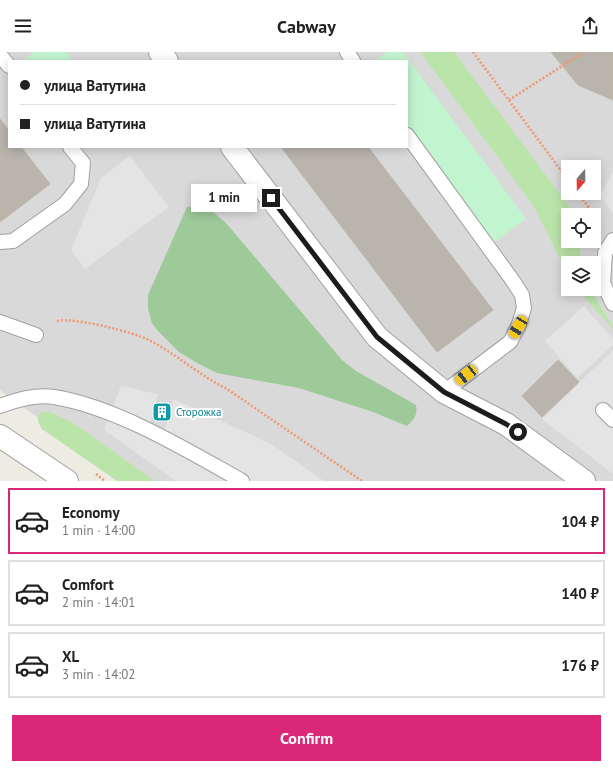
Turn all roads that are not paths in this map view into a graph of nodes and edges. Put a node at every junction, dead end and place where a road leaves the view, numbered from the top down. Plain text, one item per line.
1 (160, 52) edge
2 (0, 55) edge
3 (166, 60) edge
4 (8, 65) edge
5 (408, 136) edge
6 (71, 148) edge
7 (233, 148) edge
8 (613, 240) edge
9 (0, 242) edge
10 (613, 304) edge
11 (0, 322) edge
12 (31, 334) road end
13 (444, 392) junction
14 (0, 406) edge
15 (603, 410) dead end
16 (613, 420) edge
17 (0, 436) edge
18 (67, 481) edge
19 (242, 481) edge
20 (584, 481) edge

1 - 3 street
2 - 4 lane
5 - 13 lane
6 - 9 lane
7 - 13 street
8 - 10 lane
11 - 12 lane
13 - 20 street
14 - 19 lane
15 - 16 lane
17 - 18 street

